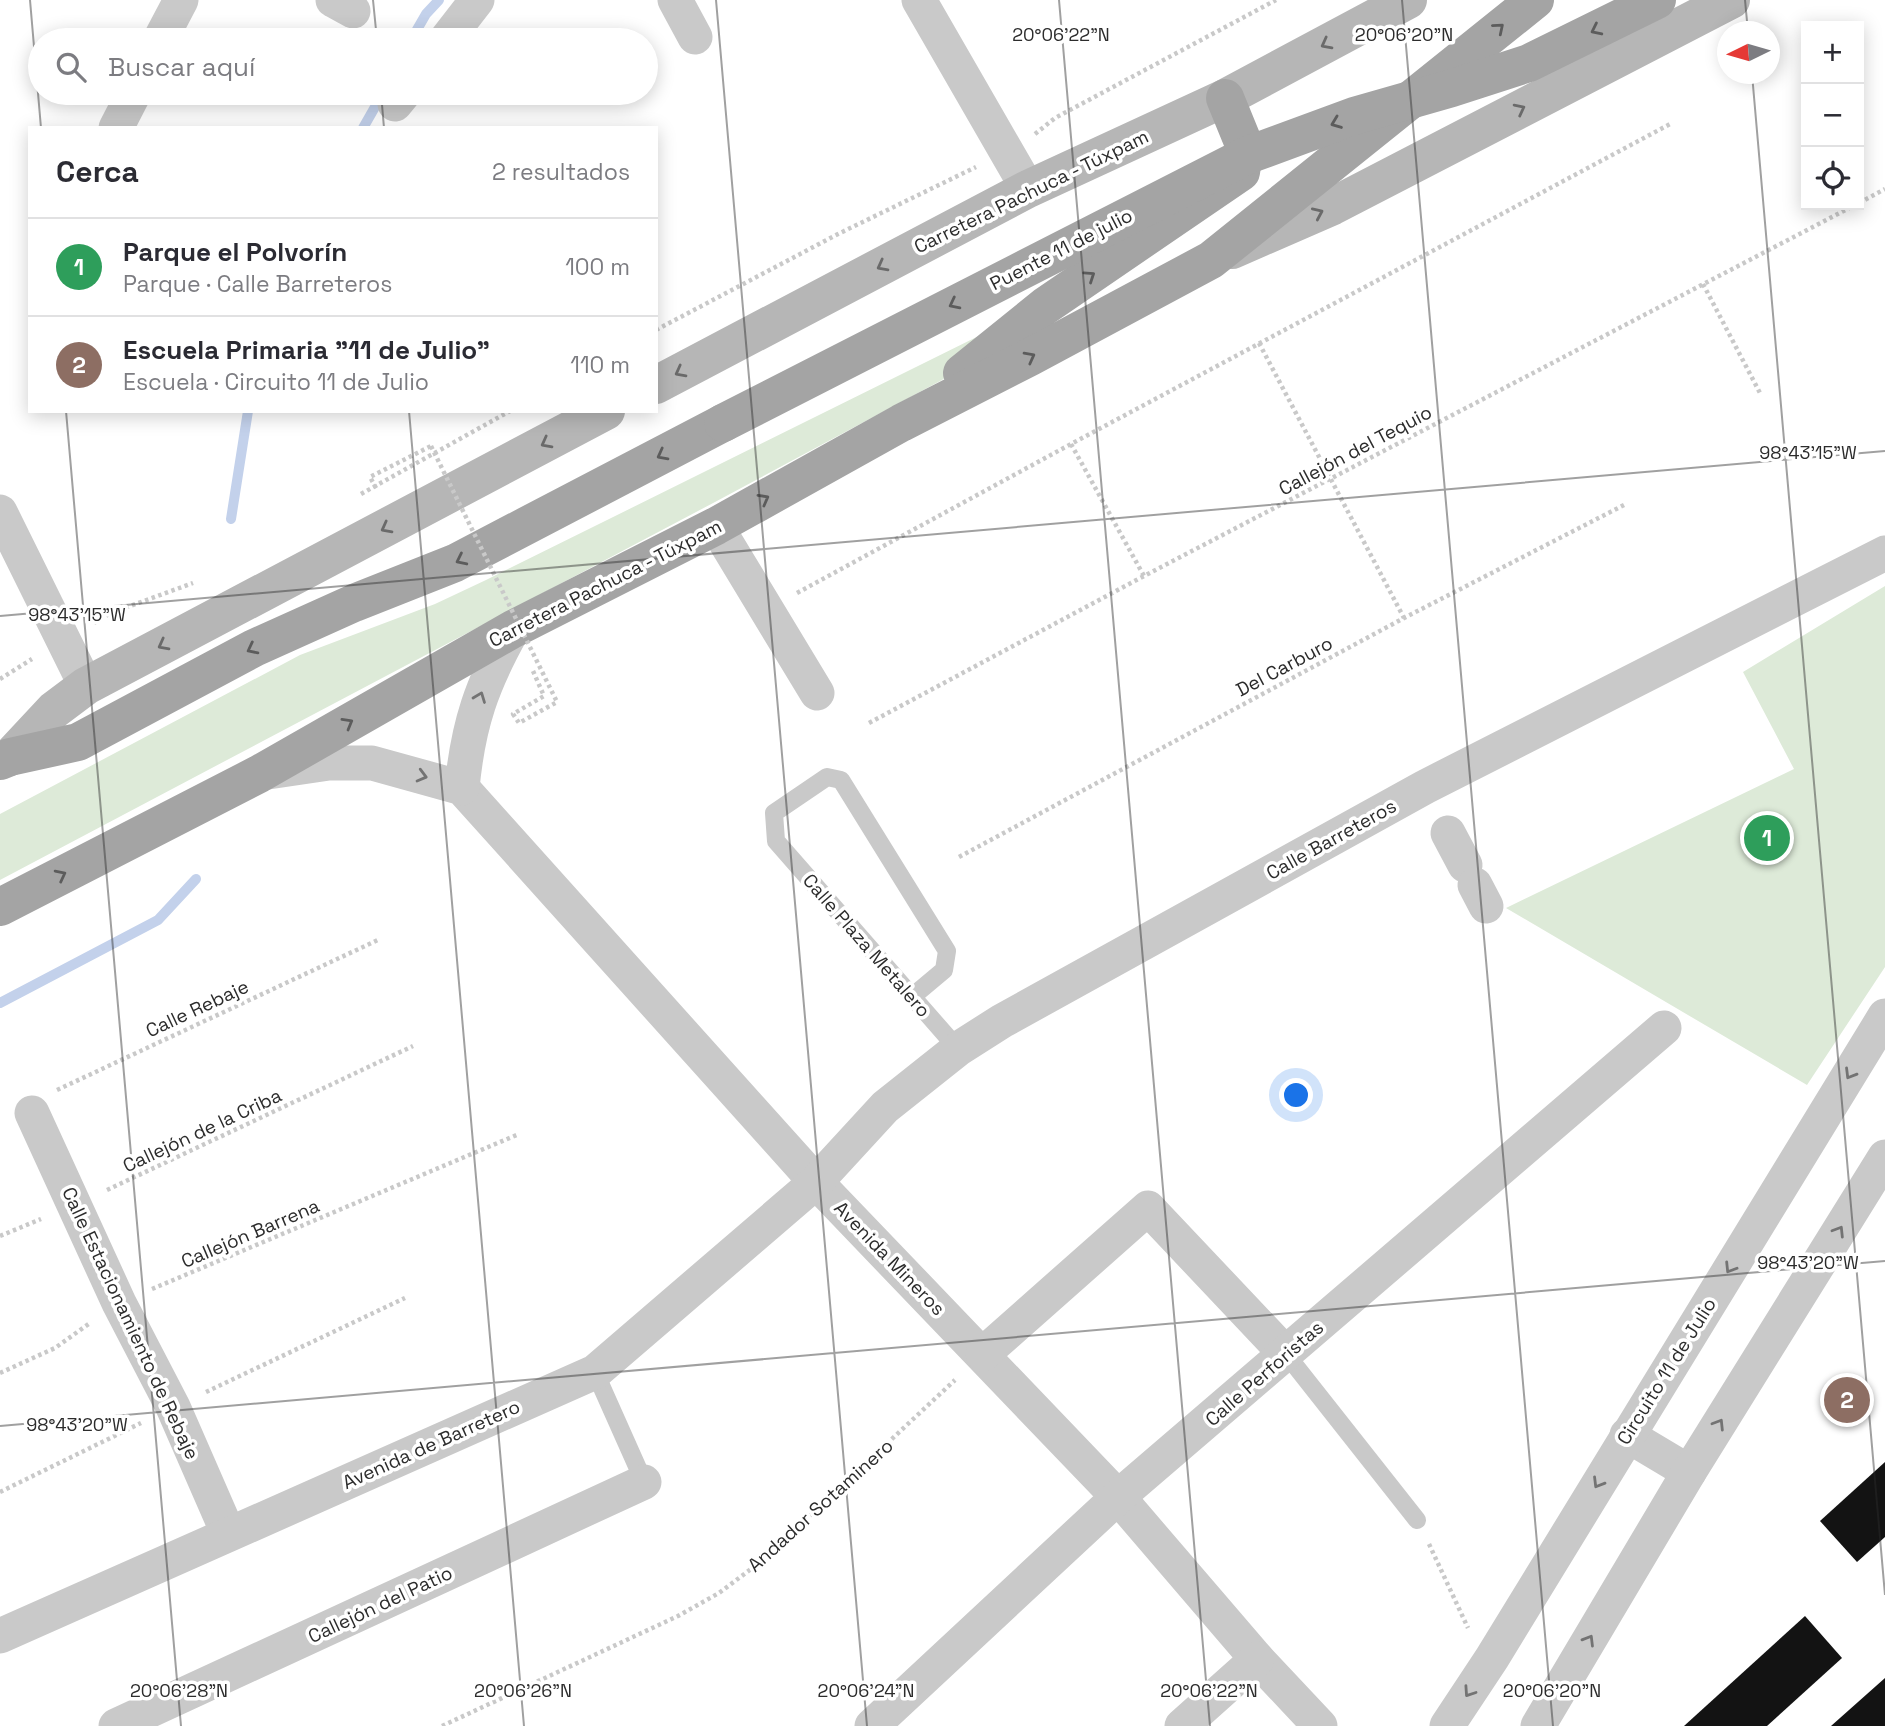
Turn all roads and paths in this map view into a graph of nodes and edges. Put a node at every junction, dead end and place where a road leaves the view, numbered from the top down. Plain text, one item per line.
1 (181, 0) edge
2 (477, 0) edge
3 (675, 0) edge
4 (919, 0) edge
5 (1276, 0) edge
6 (1408, 0) edge
7 (1535, 0) edge
8 (1657, 0) edge
9 (1731, 0) edge
10 (166, 28) edge
11 (455, 28) edge
12 (695, 37) dead end
13 (1225, 98) junction
14 (128, 105) edge
15 (1672, 123) dead end
16 (117, 126) edge
17 (1008, 155) junction
18 (1028, 189) junction
19 (1885, 189) edge
20 (1864, 200) edge
21 (1845, 210) edge
22 (1210, 260) junction
23 (1703, 284) junction
24 (658, 329) edge
25 (1259, 343) junction
26 (658, 384) edge
27 (1760, 393) dead end
28 (506, 413) edge
29 (602, 413) edge
30 (901, 423) junction
31 (1071, 444) junction
32 (370, 477) dead end
33 (1331, 478) junction
34 (351, 499) dead end
35 (1624, 505) dead end
36 (0, 512) edge
37 (716, 526) junction
38 (1885, 553) edge
39 (1144, 576) junction
40 (196, 582) dead end
41 (766, 610) junction
42 (1404, 618) junction
43 (513, 629) junction
44 (64, 640) junction
45 (0, 679) edge
46 (86, 686) junction
47 (817, 693) dead end
48 (544, 696) dead end
49 (869, 723) dead end
50 (5, 759) edge
51 (259, 774) junction
52 (462, 788) junction
53 (1436, 809) junction
54 (959, 857) dead end
55 (1475, 885) dead end
56 (0, 906) edge
57 (380, 939) dead end
58 (913, 996) junction
59 (1885, 1016) edge
60 (1664, 1028) dead end
61 (413, 1046) dead end
62 (958, 1049) junction
63 (32, 1114) joint
64 (519, 1134) dead end
65 (1885, 1157) edge
66 (816, 1182) junction
67 (74, 1205) junction
68 (0, 1236) edge
69 (119, 1303) junction
70 (983, 1354) junction
71 (1286, 1354) junction
72 (594, 1372) junction
73 (0, 1373) edge
74 (1626, 1436) junction
75 (1689, 1472) junction
76 (644, 1482) joint
77 (1118, 1497) junction
78 (1417, 1520) joint
79 (228, 1533) junction
80 (0, 1636) edge
81 (1474, 1639) dead end
82 (1257, 1659) junction
83 (116, 1726) edge
84 (442, 1726) edge
85 (872, 1726) edge
86 (1182, 1726) edge
87 (1320, 1726) edge
88 (1447, 1726) edge
89 (1538, 1726) edge

1 - 10 street
2 - 11 street
3 - 12 street
4 - 17 street
5 - 17 path
6 -> 13 street, Carretera Pachuca - Túxpam
22 -> 7 main road, Carretera Pachuca - Túxpam, bridge
8 -> 50 main road, Puente 11 de julio, bridge
22 -> 9 street, Carretera Pachuca - Túxpam
13 - 18 street, Carretera Pachuca - Túxpam
30 -> 13 main road
14 - 16 street
15 - 25 path
17 - 18 street
17 - 24 path
18 -> 26 street, Carretera Pachuca - Túxpam
19 - 20 path, Callejón del Tequio
21 - 23 path, Callejón del Tequio
30 -> 22 main road, Carretera Pachuca - Túxpam
23 - 27 path
23 - 33 path, Callejón del Tequio
25 - 31 path
25 - 33 path
28 - 34 path
29 -> 46 street
37 -> 30 main road, Carretera Pachuca - Túxpam
31 - 39 path
31 - 41 path
32 - 48 path, bridge
33 - 39 path, Callejón del Tequio
33 - 42 path
35 - 42 path, Del Carburo
36 - 44 street
37 - 41 street
37 - 43 main road, Carretera Pachuca - Túxpam
38 - 53 street, Calle Barreteros
39 - 49 path, Callejón del Tequio
40 - 44 path
41 - 47 street
42 - 54 path, Del Carburo
51 -> 43 main road, Carretera Pachuca - Túxpam
52 -> 43 street
44 - 45 path
44 - 46 street
46 - 50 street
51 -> 52 street
56 -> 51 main road, Carretera Pachuca - Túxpam
52 - 66 street, Avenida Mineros
53 - 55 street
53 - 62 street, Calle Barreteros
57 - 63 path, Calle Rebaje
58 - 58 lane, Calle Plaza Metalero
58 - 62 lane, Calle Plaza Metalero
59 -> 74 street, Circuito 11 de Julio
60 - 71 street, Calle Perforistas
61 - 67 path, Callejón de la Criba
62 - 66 street, Calle Barreteros
63 - 67 street, Calle Estacionamiento de Rebaje
64 - 69 path, Callejón Barrena
75 -> 65 street
66 - 70 street, Avenida Mineros
66 - 72 street, Avenida de Barretero
67 - 68 path, Callejón de la Criba
67 - 69 street, Calle Estacionamiento de Rebaje
69 - 73 path, Callejón Barrena
69 - 79 street, Calle Estacionamiento de Rebaje
70 - 71 street
70 - 77 street, Avenida Mineros
70 - 84 path, Andador Sotaminero
71 - 77 street, Calle Perforistas
71 - 78 lane
72 - 76 lane
72 - 79 street, Avenida de Barretero
74 - 75 street
74 -> 88 street, Circuito 11 de Julio
89 -> 75 street
76 - 83 street, Callejón del Patio
77 - 82 street, Avenida Mineros
77 - 85 street, Calle Perforistas
78 - 81 path
79 - 80 street, Avenida de Barretero
82 - 86 street
82 - 87 street, Avenida Mineros

